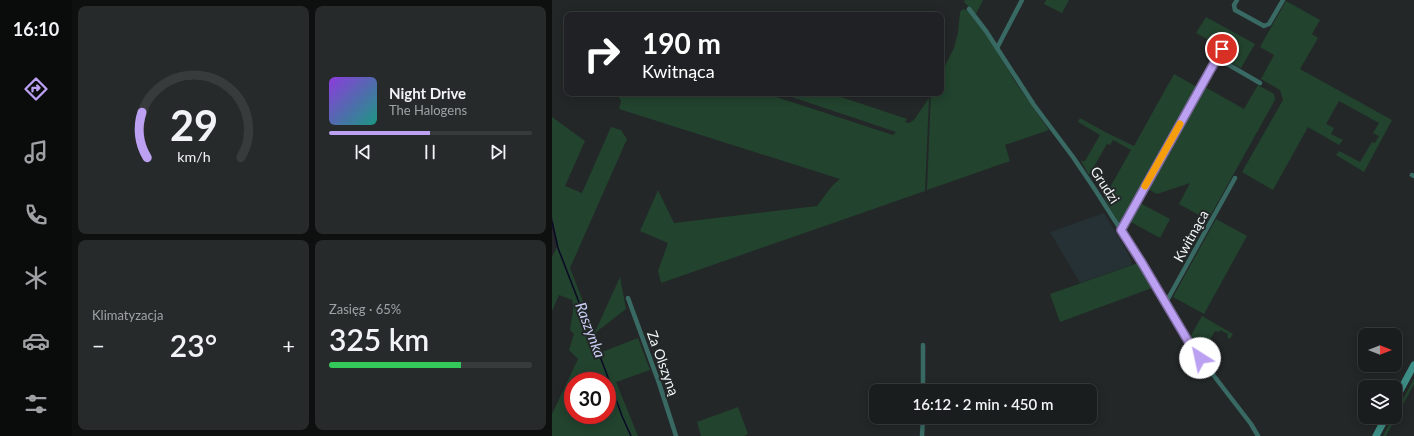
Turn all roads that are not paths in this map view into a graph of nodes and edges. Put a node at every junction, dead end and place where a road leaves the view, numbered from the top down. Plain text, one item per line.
1 (1022, 0) edge
2 (1237, 0) edge
3 (1283, 0) edge
4 (969, 9) dead end
5 (997, 48) junction
6 (1222, 49) dead end
7 (1217, 58) junction
8 (1260, 83) dead end
9 (1235, 178) dead end
10 (1121, 230) junction
11 (628, 298) dead end
12 (1165, 304) junction
13 (923, 345) dead end
14 (1414, 365) edge
15 (923, 384) edge
16 (1402, 387) edge
17 (923, 424) edge
18 (1382, 424) edge
19 (676, 436) edge
20 (922, 436) edge
21 (1258, 436) edge
22 (1376, 436) edge

1 - 5 street
2 - 3 street
4 - 5 street, Grudzi
5 - 10 street, Grudzi
6 - 7 street
7 - 8 street
7 - 10 street
9 - 12 street, Kwitnąca
10 - 12 street, Grudzi
11 - 19 street, Za Olszyną
12 - 21 street, Grudzi
13 - 15 street
14 - 16 street
17 - 20 street
18 - 22 street

